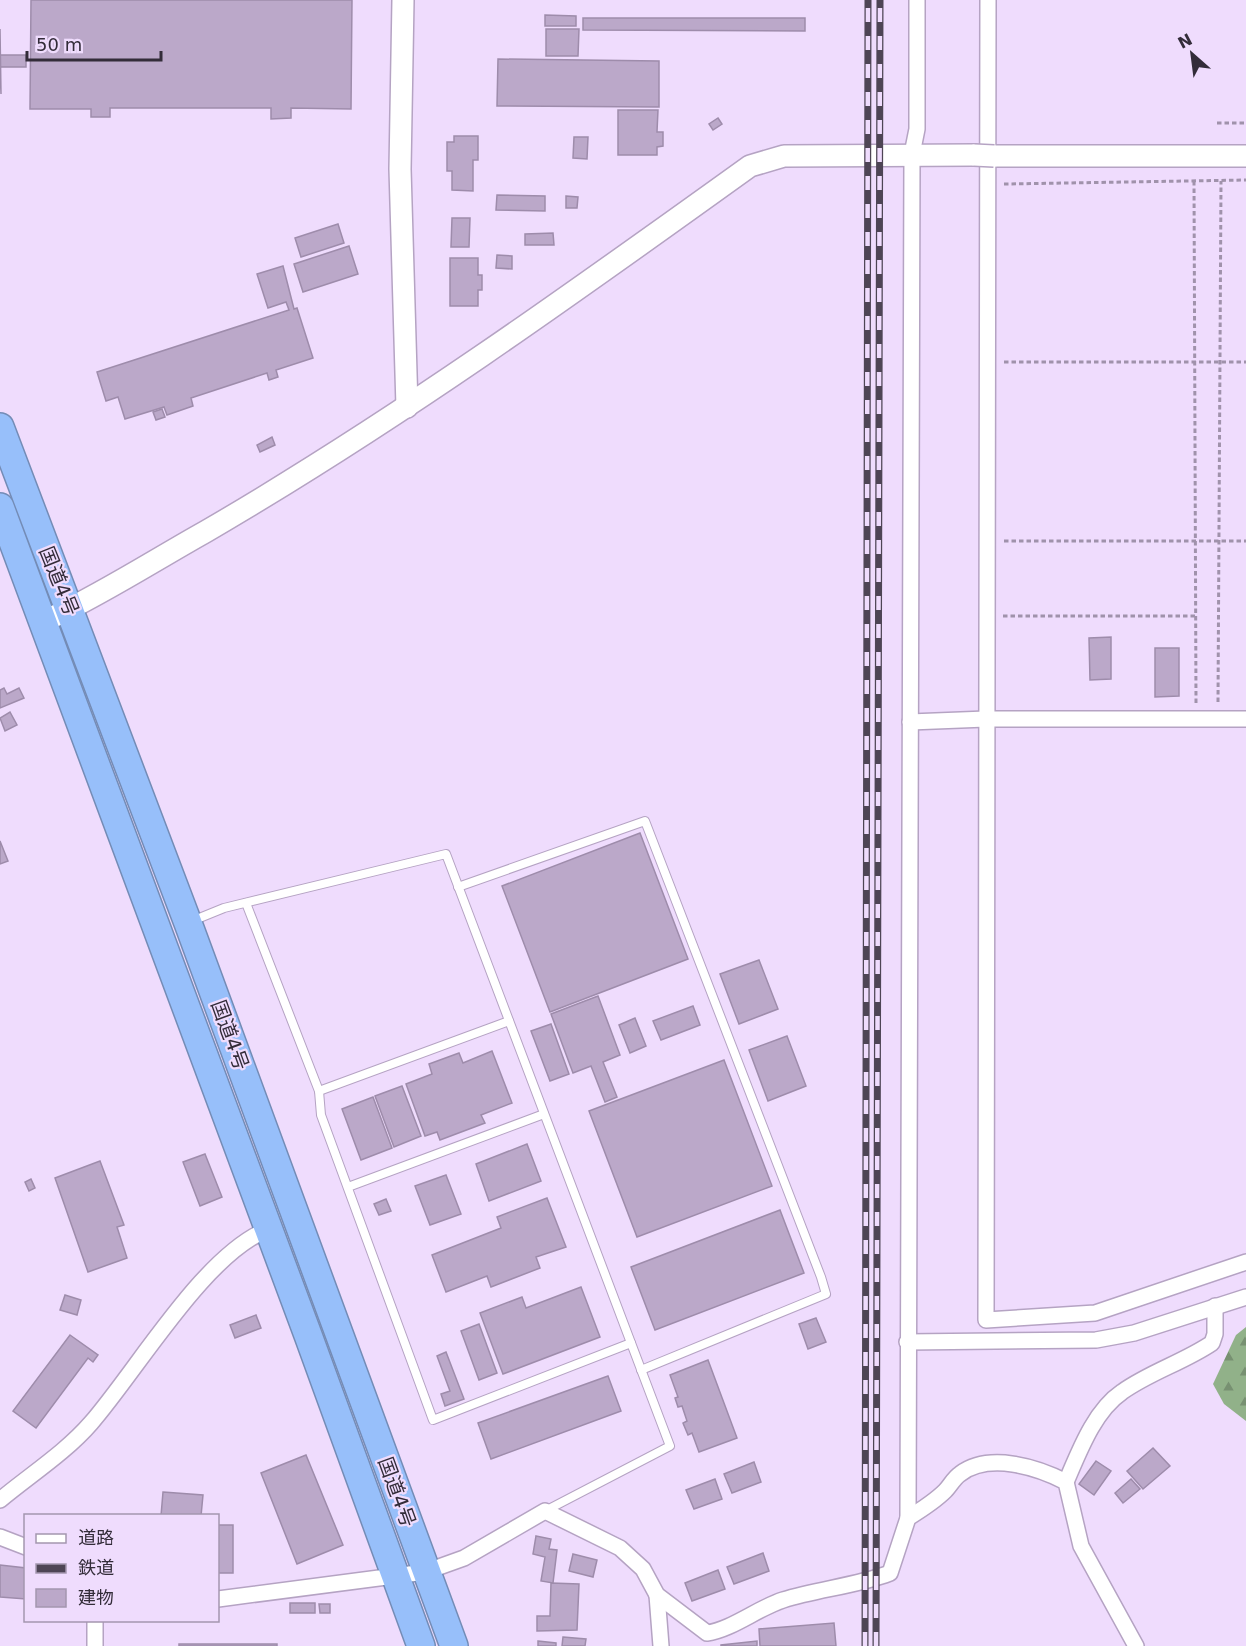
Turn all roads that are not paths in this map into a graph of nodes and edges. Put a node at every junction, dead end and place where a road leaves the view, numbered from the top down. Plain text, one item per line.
1 (403, 0) edge
2 (917, 0) edge
3 (988, 0) edge
4 (912, 154) junction
5 (1246, 156) edge
6 (407, 407) junction
7 (0, 427) edge
8 (0, 507) edge
9 (70, 609) junction
10 (44, 622) junction
11 (986, 719) junction
12 (1246, 719) edge
13 (910, 722) junction
14 (458, 887) junction
15 (246, 903) junction
16 (188, 923) junction
17 (509, 1021) junction
18 (319, 1091) junction
19 (544, 1114) junction
20 (348, 1187) junction
21 (269, 1229) junction
22 (1246, 1262) edge
23 (1246, 1297) edge
24 (1215, 1306) junction
25 (986, 1320) junction
26 (986, 1341) junction
27 (907, 1342) junction
28 (631, 1343) junction
29 (641, 1370) junction
30 (1066, 1482) junction
31 (0, 1500) edge
32 (545, 1511) junction
33 (908, 1518) junction
34 (0, 1537) edge
35 (24, 1545) edge
36 (425, 1572) junction
37 (396, 1577) junction
38 (657, 1595) junction
39 (219, 1599) edge
40 (95, 1622) edge
41 (95, 1646) edge
42 (421, 1646) edge
43 (454, 1646) edge
44 (661, 1646) edge
45 (1136, 1646) edge

1 - 6 street
2 - 4 street
3 - 11 street
4 - 5 street
4 - 6 street
4 - 13 street
6 - 9 street
7 - 9 highway, 国道4号
8 - 10 highway, 国道4号
9 - 10 street
9 - 16 highway, 国道4号
10 - 21 highway, 国道4号
11 - 12 street
11 - 13 street
11 - 25 street
13 - 27 street
14 - 15 lane
14 - 17 lane
14 - 29 lane
15 - 16 lane
15 - 18 lane
16 - 36 highway, 国道4号
17 - 18 lane
17 - 19 lane
18 - 20 lane
19 - 20 lane
19 - 28 lane
20 - 28 lane
21 - 31 street
21 - 37 highway, 国道4号
22 - 25 street
23 - 24 street
24 - 26 street
24 - 30 street
25 - 26 street
26 - 27 street
27 - 33 street
28 - 29 lane
29 - 32 lane
30 - 33 street
30 - 45 street
32 - 36 street
32 - 38 street
33 - 38 street
34 - 35 street
36 - 37 street
36 - 43 highway, 国道4号
37 - 39 street
37 - 42 highway, 国道4号
38 - 44 street
40 - 41 street

